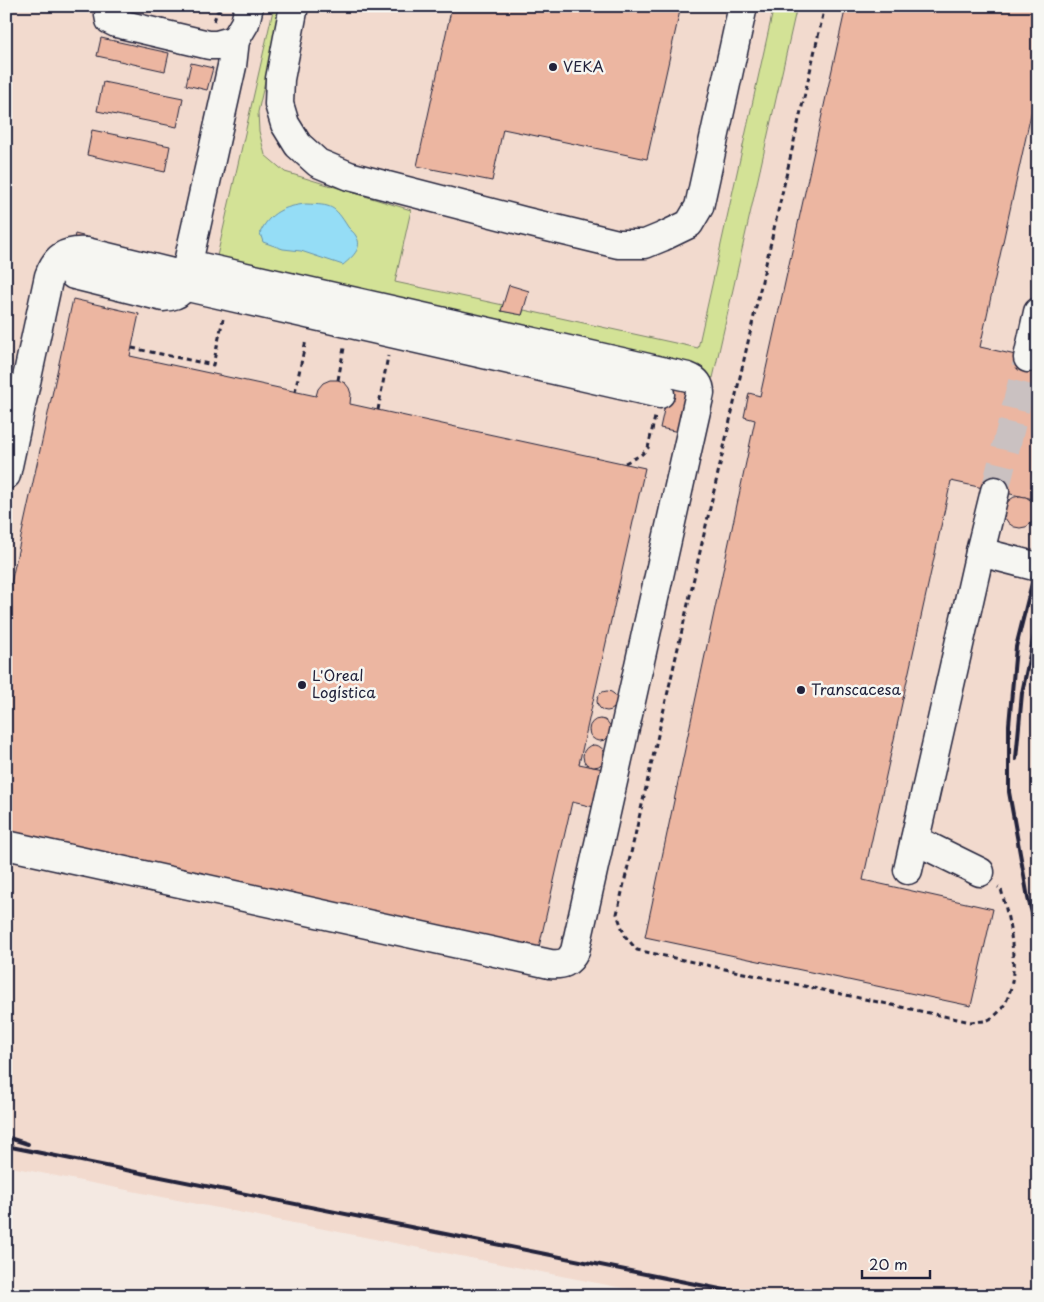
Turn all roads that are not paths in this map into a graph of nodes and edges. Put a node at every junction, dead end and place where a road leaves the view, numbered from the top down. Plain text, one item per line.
1 (110, 6) edge
2 (249, 6) edge
3 (294, 6) edge
4 (743, 6) edge
5 (235, 40) junction
6 (74, 275) dead end
7 (185, 275) junction
8 (1038, 312) edge
9 (1028, 358) tunnel mouth
10 (660, 394) dead end
11 (6, 475) edge
12 (995, 490) tunnel mouth
13 (980, 552) junction
14 (1038, 567) edge
15 (915, 840) junction
16 (6, 845) edge
17 (908, 870) dead end
18 (980, 872) road end

1 - 5 lane
2 - 5 lane
3 - 4 lane
5 - 7 lane
6 - 7 lane
7 - 10 lane
7 - 11 lane
7 - 16 lane
8 - 9 lane
12 - 13 lane
13 - 14 lane
13 - 15 lane
15 - 17 lane
15 - 18 lane

